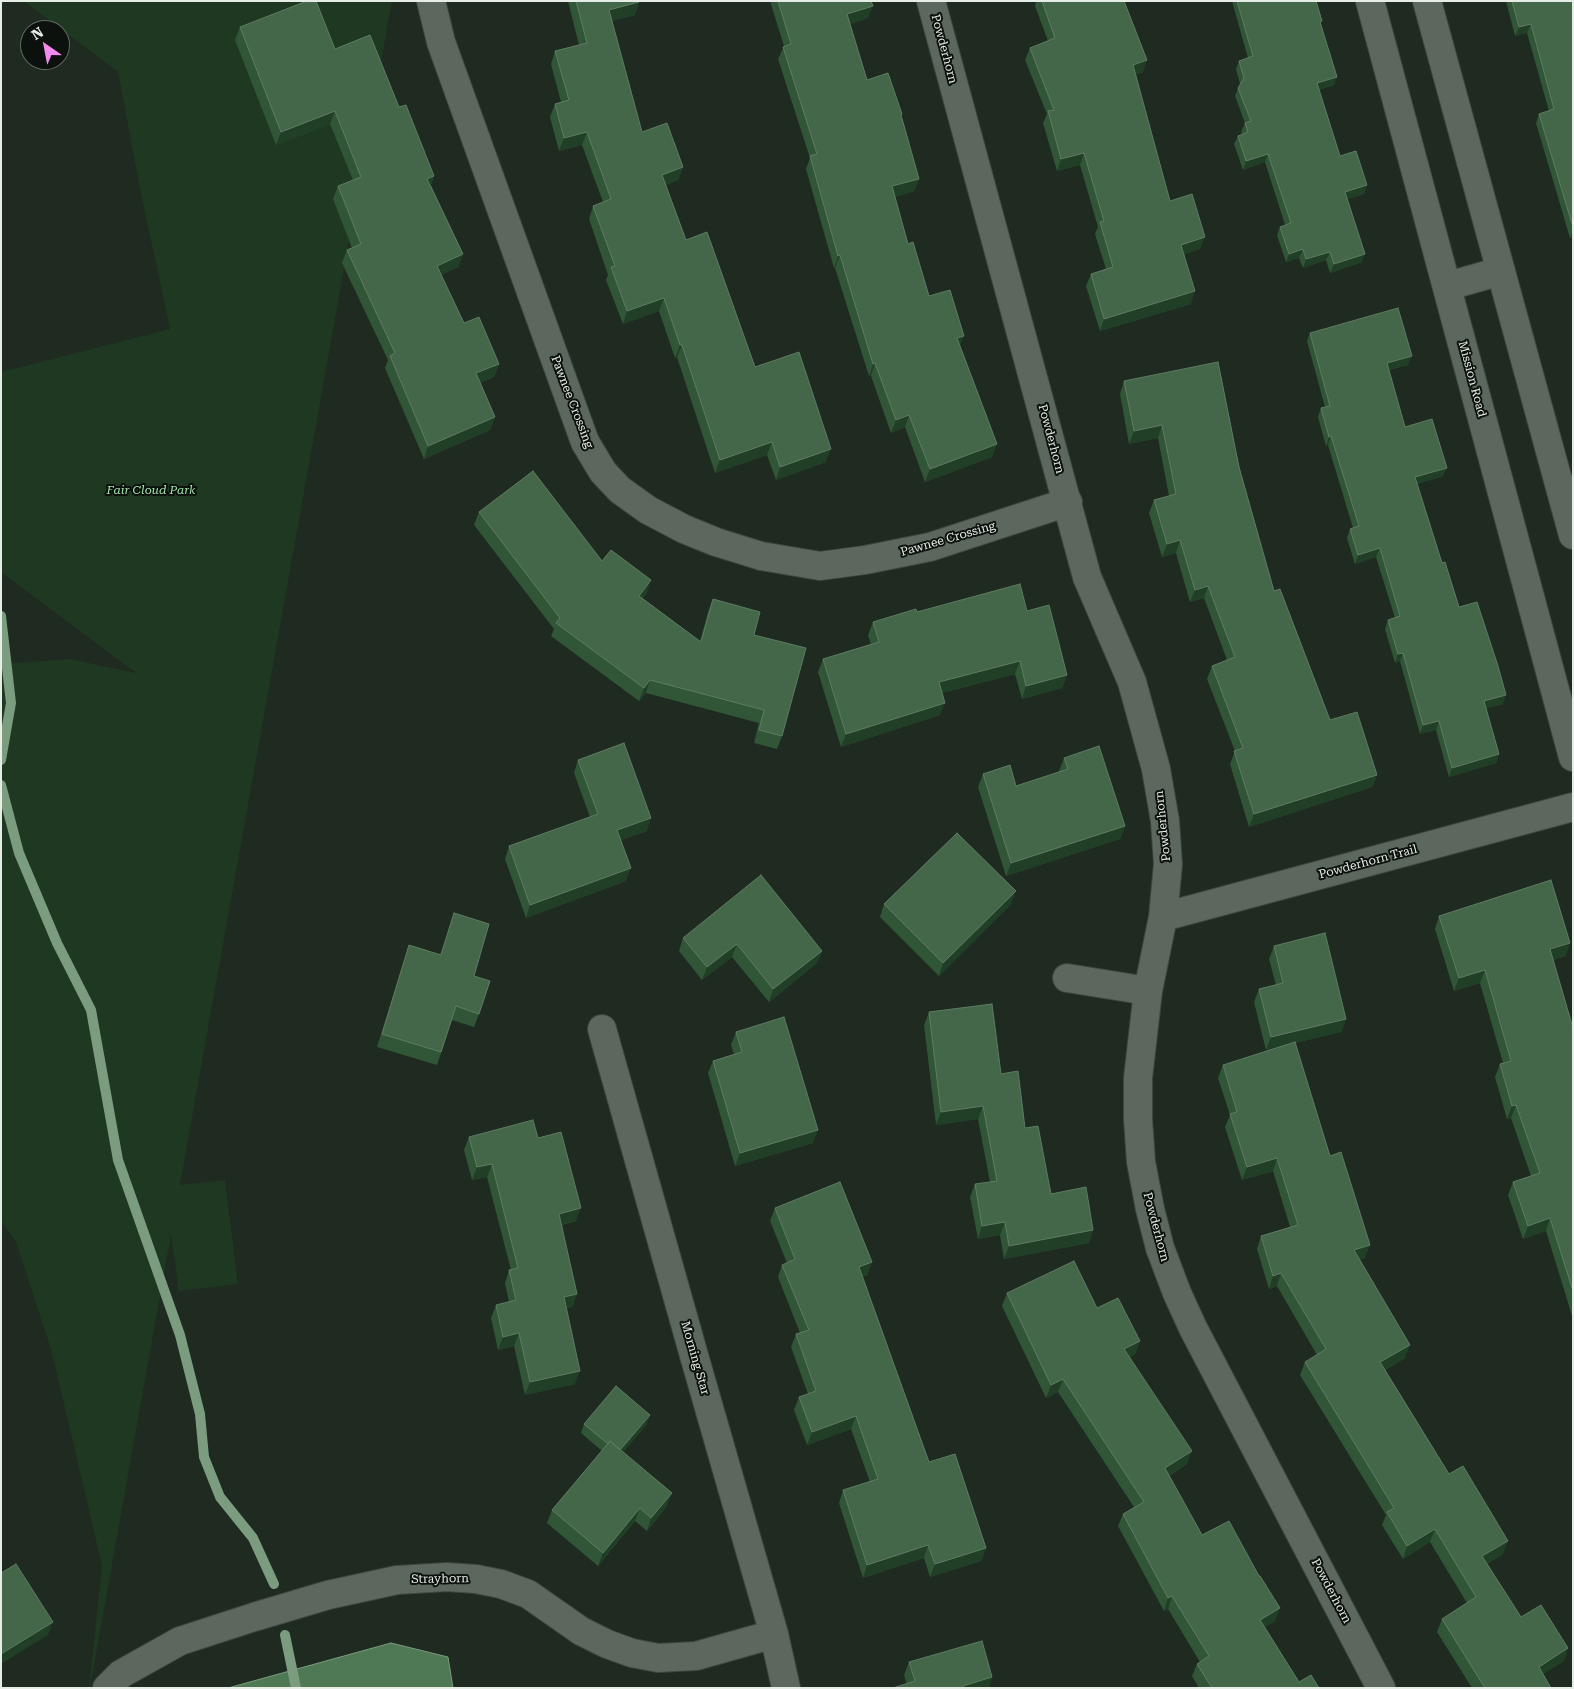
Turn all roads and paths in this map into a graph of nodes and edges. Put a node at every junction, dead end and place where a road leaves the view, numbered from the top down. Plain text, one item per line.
1 (431, 1) edge
2 (931, 1) edge
3 (1370, 1) edge
4 (1427, 1) edge
5 (1501, 271) junction
6 (1448, 286) junction
7 (1068, 502) junction
8 (1573, 535) edge
9 (1573, 757) edge
10 (1573, 807) edge
11 (1162, 917) junction
12 (1067, 978) dead end
13 (1148, 991) junction
14 (602, 1029) dead end
15 (774, 1634) junction
16 (107, 1688) edge
17 (786, 1688) edge
18 (1381, 1688) edge

1 - 7 street, Pawnee Crossing
2 - 7 street, Powderhorn
3 - 6 street, Mission Road
4 - 5 street
5 - 6 street
5 - 8 street
6 - 9 street, Mission Road
7 - 11 street, Powderhorn
10 - 11 street, Powderhorn Trail
11 - 13 street, Powderhorn
12 - 13 street
13 - 18 street, Powderhorn
14 - 15 street, Morning Star
15 - 16 street, Strayhorn
15 - 17 street, Morning Star

